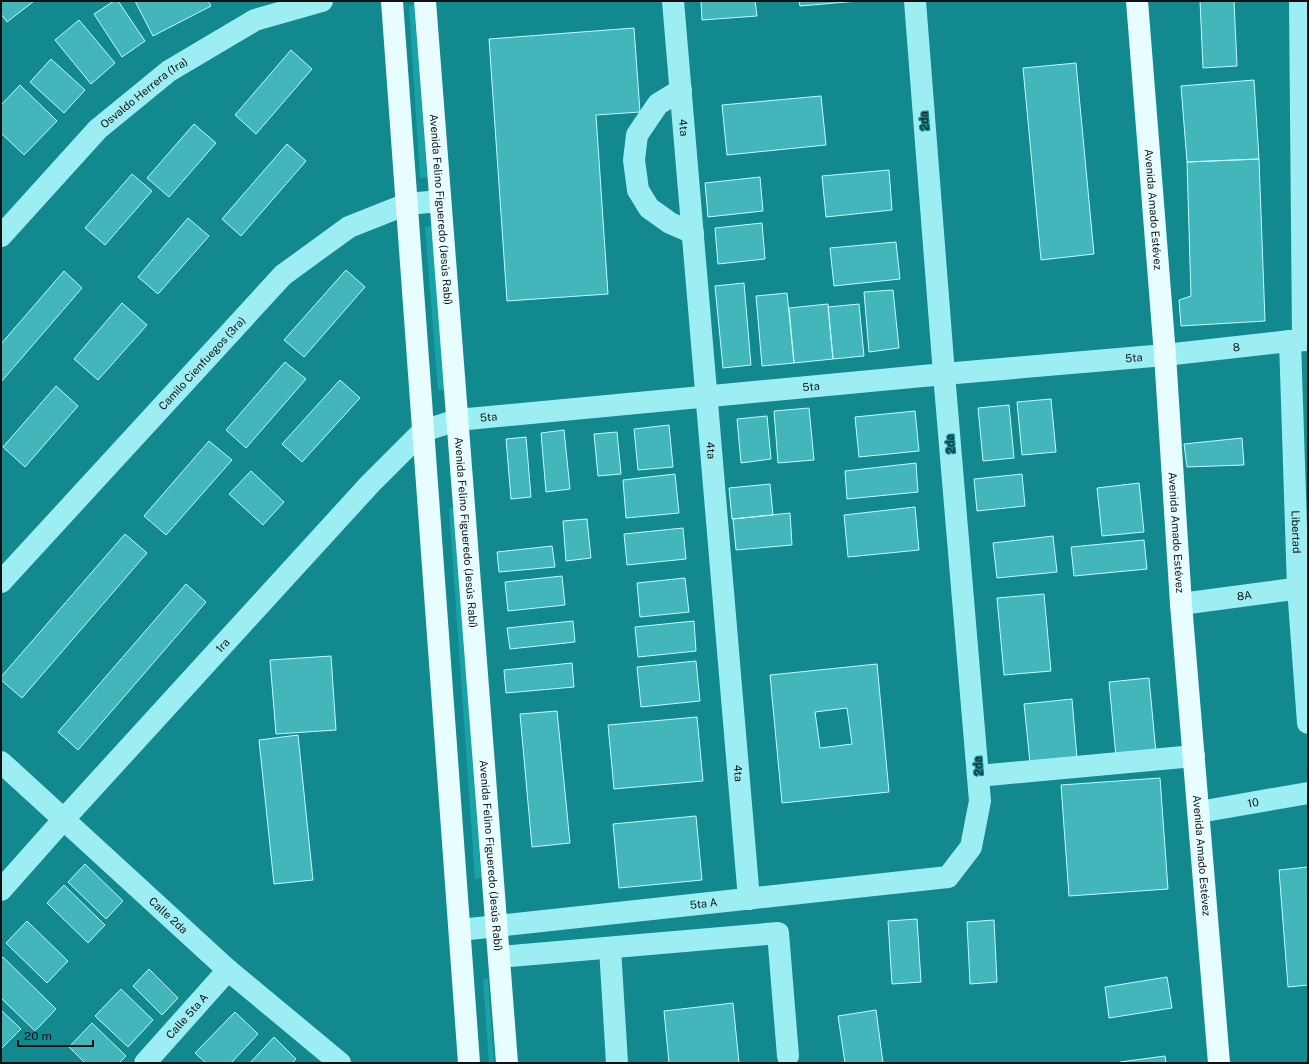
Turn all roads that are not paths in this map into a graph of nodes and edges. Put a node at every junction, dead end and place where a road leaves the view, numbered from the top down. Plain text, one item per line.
1 (322, 1) edge
2 (392, 1) edge
3 (425, 1) edge
4 (673, 1) edge
5 (914, 1) edge
6 (1137, 1) edge
7 (1300, 1) edge
8 (1304, 58) edge
9 (681, 90) junction
10 (440, 201) junction
11 (406, 204) junction
12 (693, 233) junction
13 (1, 236) edge
14 (1300, 340) edge
15 (1165, 355) junction
16 (944, 374) junction
17 (707, 396) junction
18 (457, 420) junction
19 (423, 431) junction
20 (1, 582) edge
21 (1303, 588) edge
22 (1181, 604) junction
23 (1308, 723) edge
24 (1194, 756) junction
25 (1, 762) edge
26 (978, 776) junction
27 (1308, 793) edge
28 (1199, 812) junction
29 (64, 819) junction
30 (948, 878) joint
31 (1, 890) edge
32 (749, 899) junction
33 (496, 927) junction
34 (460, 930) junction
35 (610, 948) junction
36 (499, 957) junction
37 (228, 970) junction
38 (788, 1056) dead end
39 (145, 1063) edge
40 (340, 1063) edge
41 (469, 1063) edge
42 (507, 1063) edge
43 (617, 1063) edge
44 (1219, 1063) edge

1 - 13 street, Osvaldo Herrera (1ra)
2 - 11 main road
3 - 10 main road, Avenida Felino Figueredo (Jesús Rabí)
4 - 9 street, 4ta
5 - 16 street, 2da
6 - 15 main road, Avenida Amado Estévez
7 - 8 street, Libertad
8 - 14 street, Libertad
9 - 12 street, 4ta
9 - 12 street
10 - 11 street, Camilo Cienfuegos (3ra)
10 - 18 main road, Avenida Felino Figueredo (Jesús Rabí)
11 - 19 main road
11 - 20 street, Camilo Cienfuegos (3ra)
12 - 17 street, 4ta
14 - 15 street, 8
14 - 21 street, Libertad
15 - 16 street, 5ta
15 - 22 main road, Avenida Amado Estévez
16 - 17 street, 5ta
16 - 26 street, 2da
17 - 18 street, 5ta
17 - 32 street, 4ta
18 - 19 street, 1ra
18 - 33 main road, Avenida Felino Figueredo (Jesús Rabí)
19 - 29 street, 1ra
19 - 34 main road
21 - 22 street, 8A
21 - 23 street, Libertad
22 - 24 main road, Avenida Amado Estévez
24 - 26 street
24 - 28 main road, Avenida Amado Estévez
25 - 29 street, Calle 2da
26 - 30 street, 2da
27 - 28 street, 10
28 - 44 main road, Avenida Amado Estévez
29 - 31 street, 1ra
29 - 37 street, Calle 2da
30 - 32 street, 5ta A
32 - 33 street, 5ta A
33 - 34 street, 5ta A
33 - 36 main road, Avenida Felino Figueredo (Jesús Rabí)
34 - 41 main road
35 - 36 street
35 - 38 street
35 - 43 street
36 - 42 main road, Avenida Felino Figueredo (Jesús Rabí)
37 - 39 street, Calle 5ta A
37 - 40 street, Calle 2da

